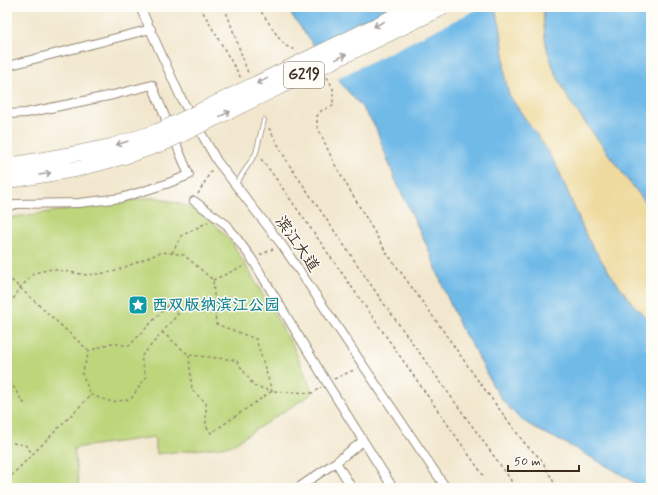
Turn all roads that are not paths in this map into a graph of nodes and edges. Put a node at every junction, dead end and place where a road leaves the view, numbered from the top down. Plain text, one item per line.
1 (140, 7) edge
2 (414, 7) edge
3 (444, 7) edge
4 (151, 29) junction
5 (7, 66) edge
6 (7, 114) edge
7 (264, 120) road end
8 (162, 137) junction
9 (7, 166) edge
10 (7, 181) edge
11 (236, 184) junction
12 (194, 201) road end
13 (7, 207) edge
14 (363, 441) junction
15 (336, 462) junction
16 (307, 485) edge
17 (298, 488) edge
18 (352, 488) edge
19 (393, 488) edge
20 (446, 488) edge

1 - 4 street, 滨江大道
2 -> 8 highway, G219, bridge
8 -> 3 highway, G219, bridge
4 - 5 street
4 - 11 street, 滨江大道
6 - 13 street
7 - 11 lane
8 -> 9 highway, G219
10 -> 8 highway, G219
11 - 20 street, 滨江大道
12 - 14 street
14 - 15 street
14 - 19 street
15 - 16 street
15 - 18 street
16 - 17 street

